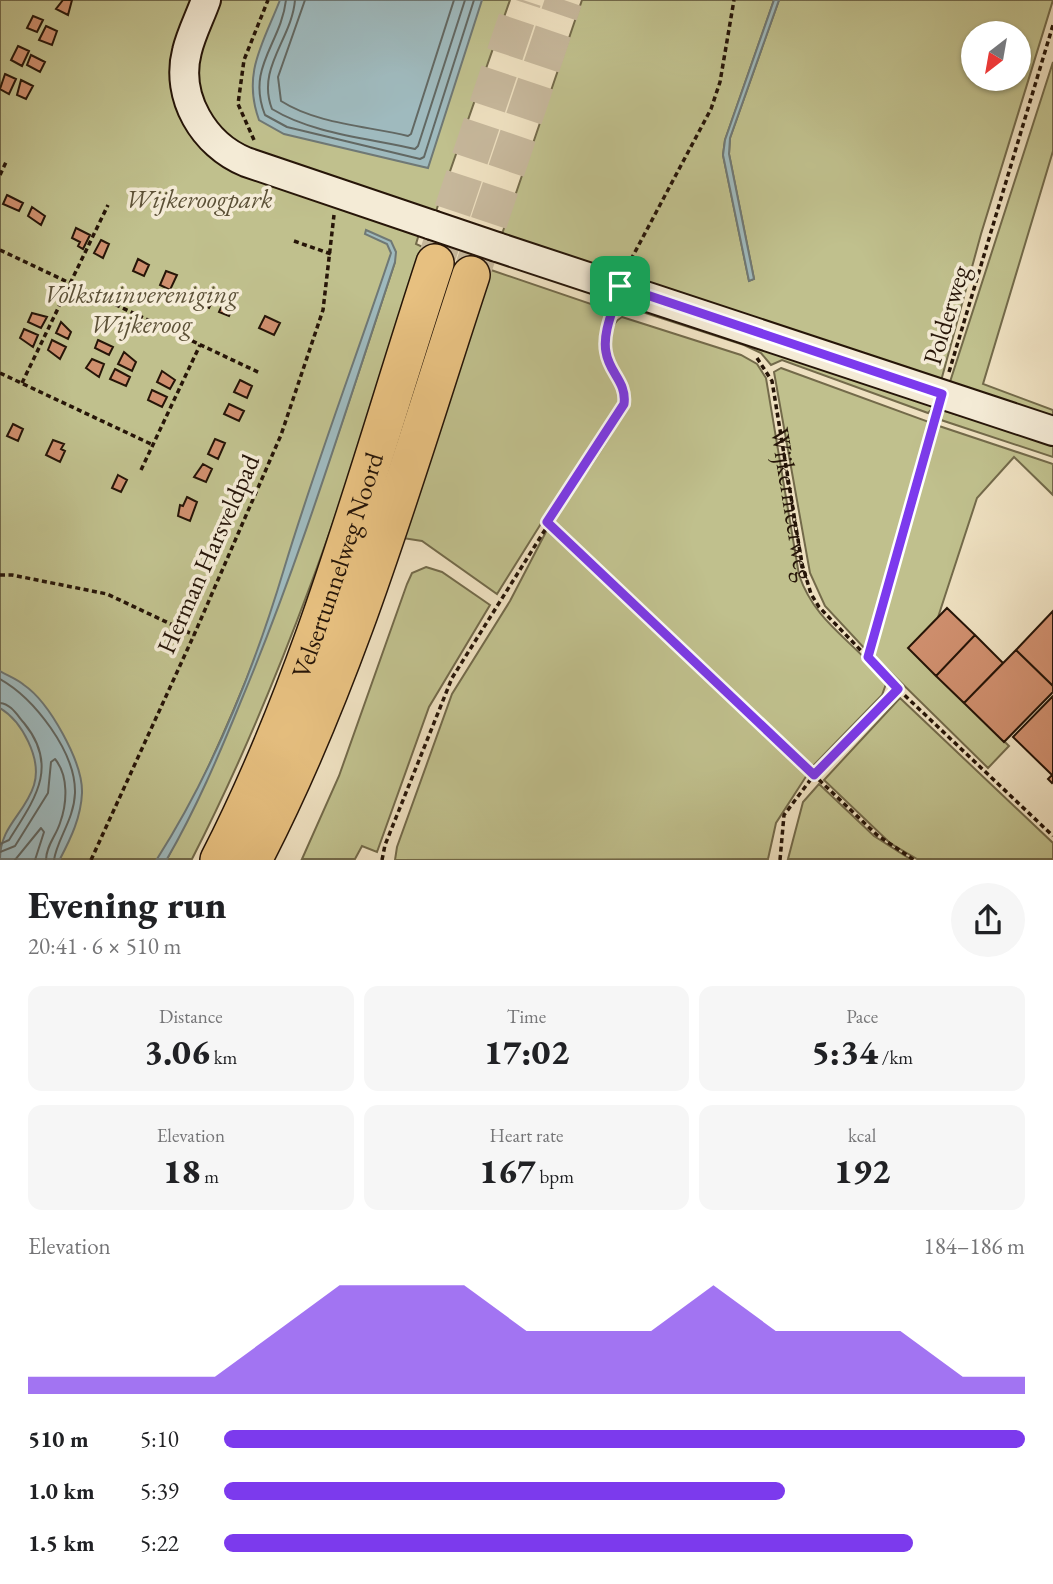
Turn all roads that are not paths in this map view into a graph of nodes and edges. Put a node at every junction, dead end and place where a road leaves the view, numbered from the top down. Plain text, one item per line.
1 (206, 0) edge
2 (435, 263) tunnel mouth
3 (471, 275) tunnel mouth
4 (1053, 431) edge
5 (219, 859) edge
6 (253, 859) edge

1 - 4 street, bridge
2 - 5 highway, Velsertunnelweg Noord
3 - 6 highway, Velsertunnelweg Noord

